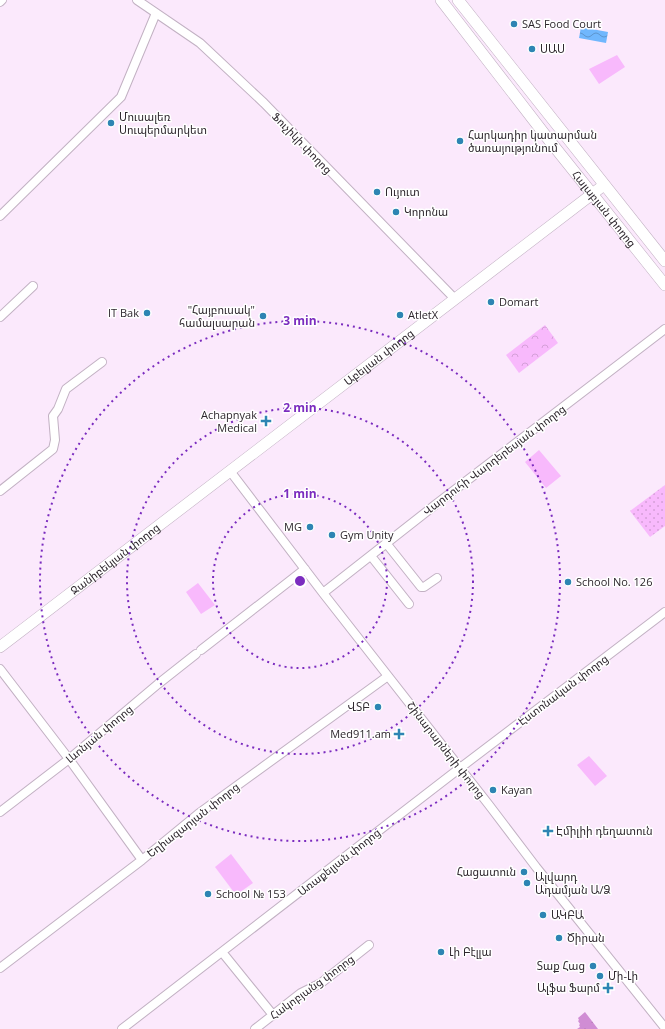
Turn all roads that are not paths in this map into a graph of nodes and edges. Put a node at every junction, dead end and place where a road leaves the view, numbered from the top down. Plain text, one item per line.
1 (137, 0) edge
2 (441, 0) edge
3 (458, 0) edge
4 (156, 13) junction
5 (543, 108) junction
6 (532, 117) junction
7 (604, 185) junction
8 (593, 194) junction
9 (0, 216) edge
10 (665, 261) edge
11 (665, 285) edge
12 (33, 286) dead end
13 (455, 299) junction
14 (0, 317) edge
15 (665, 329) edge
16 (102, 362) dead end
17 (230, 471) junction
18 (0, 491) edge
19 (386, 543) junction
20 (371, 556) junction
21 (304, 569) junction
22 (437, 578) dead end
23 (323, 593) junction
24 (409, 604) dead end
25 (665, 612) edge
26 (0, 647) edge
27 (0, 669) edge
28 (388, 676) junction
29 (69, 759) junction
30 (460, 768) junction
31 (0, 812) edge
32 (142, 860) junction
33 (369, 945) dead end
34 (222, 952) junction
35 (0, 968) edge
36 (273, 1015) junction
37 (665, 1028) edge
38 (122, 1029) edge
39 (255, 1029) edge

1 - 4 street, Ֆուչիկի փողոց
2 - 6 main road, Հալաբյան փողոց
3 - 5 main road, Հալաբյան փողոց
4 - 9 street
4 - 13 street, Ֆուչիկի փողոց
5 - 6 main road
5 - 7 main road, Հալաբյան փողոց
6 - 8 main road, Հալաբյան փողոց
7 - 8 main road, Աբելյան փողոց
7 - 10 main road, Հալաբյան փողոց
8 - 11 main road, Հալաբյան փողոց
8 - 13 main road, Աբելյան փողոց
12 - 14 street
13 - 17 main road, Աբելյան փողոց
15 - 19 street, Վարդուհի Վարդերեսյան փողոց
16 - 18 street
17 - 21 street, Շինարարների փողոց
17 - 26 main road, Ջանիբեկյան փողոց
19 - 20 street, Վարդուհի Վարդերեսյան փողոց
19 - 22 street
20 - 23 street, Վարդուհի Վարդերեսյան փողոց
20 - 24 street
21 - 23 street, Շինարարների փողոց
21 - 29 street, Լևոնյան փողոց
23 - 28 street, Շինարարների փողոց
25 - 30 street, Էստոնական փողոց
27 - 29 street
28 - 30 street, Շինարարների փողոց
28 - 32 street, Եղիազարյան փողոց
29 - 31 street, Լևոնյան փողոց
29 - 32 street
30 - 34 street, Առաքելյան փողոց
30 - 37 street, Շինարարների փողոց
32 - 35 street, Եղիազարյան փողոց
33 - 36 street, Հակոբյանց փողոց
34 - 36 street
34 - 38 street, Առաքելյան փողոց
36 - 39 street, Հակոբյանց փողոց

